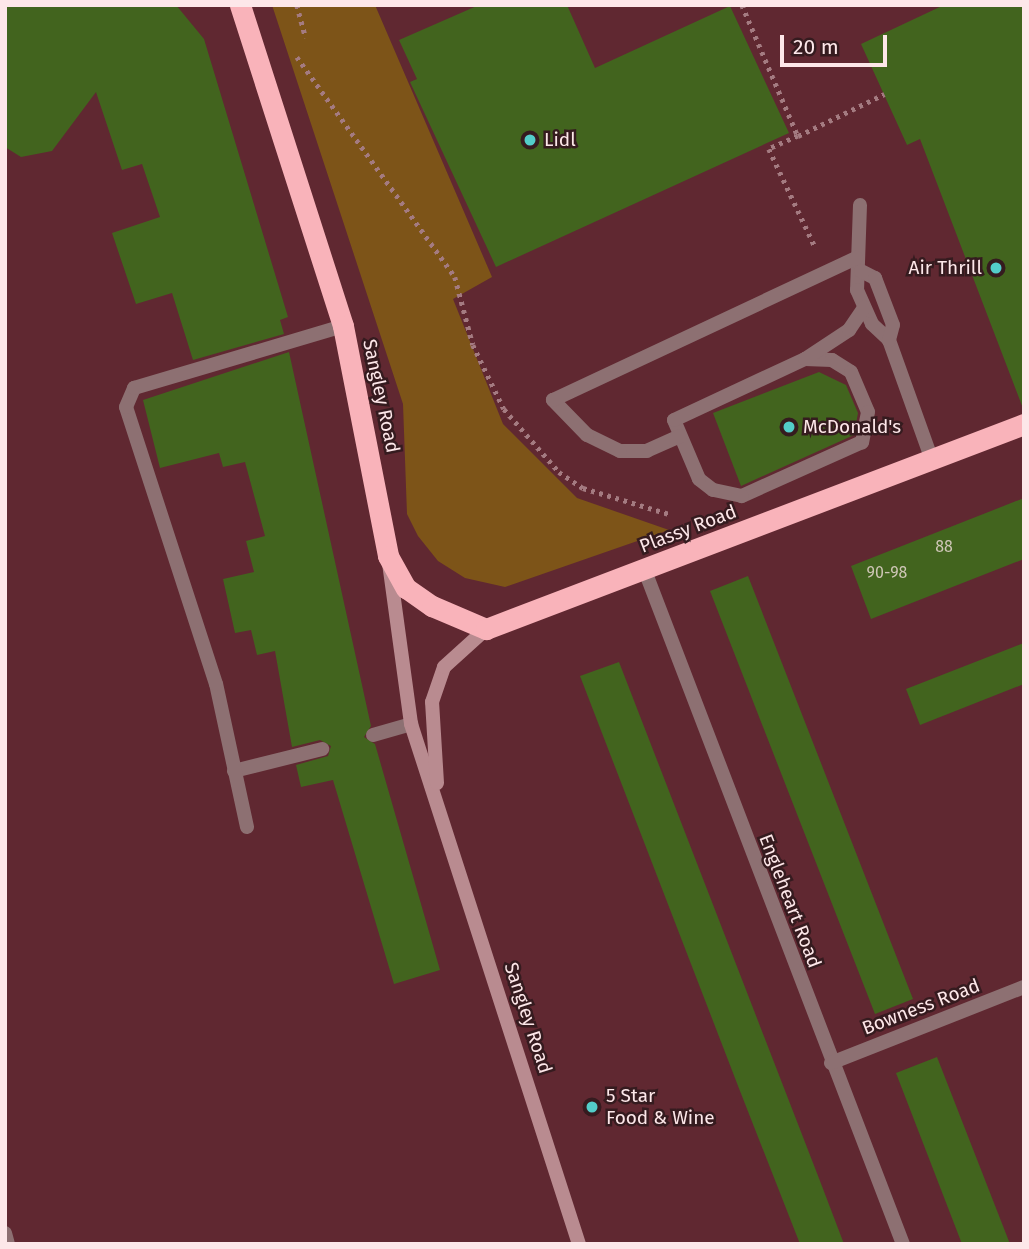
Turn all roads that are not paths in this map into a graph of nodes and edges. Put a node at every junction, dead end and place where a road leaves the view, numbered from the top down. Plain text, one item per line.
1 (240, 5) edge
2 (860, 205) dead end
3 (859, 265) junction
4 (864, 309) junction
5 (343, 326) junction
6 (889, 340) junction
7 (805, 359) junction
8 (1024, 424) edge
9 (680, 436) junction
10 (932, 460) junction
11 (388, 556) junction
12 (645, 570) junction
13 (486, 629) junction
14 (411, 724) junction
15 (373, 735) dead end
16 (322, 750) dead end
17 (234, 771) junction
18 (438, 805) junction
19 (247, 827) dead end
20 (1024, 987) edge
21 (831, 1063) junction
22 (5, 1233) edge
23 (8, 1244) edge
24 (579, 1244) edge
25 (903, 1244) edge

1 - 5 highway, Sangley Road
2 - 3 street
3 - 4 street
3 - 6 street
3 - 9 street
4 - 6 street
4 - 7 street
5 - 11 highway, Sangley Road
5 - 17 street
6 - 10 street
7 - 9 street
7 - 9 street
8 - 10 highway, Plassy Road
10 - 12 highway, Plassy Road
11 - 13 highway
11 - 14 street, Sangley Road
12 - 13 highway, Plassy Road
12 - 21 street, Engleheart Road
13 - 18 street, Sangley Road
14 - 15 street
14 - 18 street, Sangley Road
16 - 17 street
17 - 19 street
18 - 24 street, Sangley Road
20 - 21 street, Bowness Road
21 - 25 street, Engleheart Road
22 - 23 street

